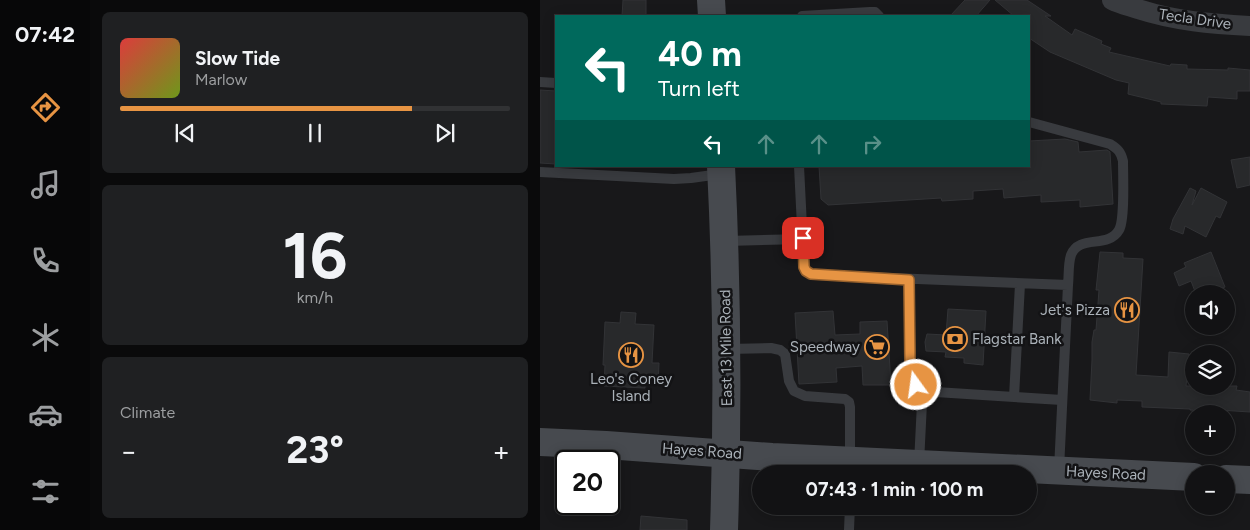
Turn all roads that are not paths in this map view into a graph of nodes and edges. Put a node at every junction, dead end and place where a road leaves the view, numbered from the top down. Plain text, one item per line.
1 (711, 0) edge
2 (1112, 0) edge
3 (712, 15) edge
4 (819, 15) edge
5 (878, 15) edge
6 (1250, 26) edge
7 (540, 82) edge
8 (555, 83) edge
9 (1030, 122) edge
10 (799, 167) edge
11 (721, 170) edge
12 (540, 172) edge
13 (803, 238) junction
14 (724, 242) junction
15 (909, 280) junction
16 (1020, 284) junction
17 (1068, 285) junction
18 (726, 349) junction
19 (920, 391) junction
20 (1014, 397) junction
21 (1062, 400) junction
22 (540, 442) edge
23 (726, 453) junction
24 (919, 464) junction
25 (834, 465) edge
26 (850, 465) edge
27 (896, 465) edge
28 (1059, 470) junction
29 (1185, 477) edge
30 (1235, 479) edge
31 (1250, 480) edge
32 (850, 515) edge
33 (724, 530) edge
34 (849, 530) edge

1 - 3 street
2 - 6 street, Tecla Drive
4 - 5 lane
7 - 8 lane
9 - 17 lane
10 - 13 lane
11 - 12 lane
11 - 14 street, East 13 Mile Road
13 - 14 lane
13 - 15 lane
14 - 18 street, East 13 Mile Road
15 - 16 lane
15 - 19 lane
16 - 17 lane
16 - 20 lane
17 - 21 lane
18 - 23 street, East 13 Mile Road
18 - 26 lane
19 - 20 lane
19 - 24 lane
20 - 21 lane
21 - 28 lane
22 - 23 street, Hayes Road
23 - 25 street, Hayes Road
23 - 33 street, East 13 Mile Road
24 - 27 street, Hayes Road
24 - 28 street, Hayes Road
28 - 29 street, Hayes Road
30 - 31 street
32 - 34 lane

